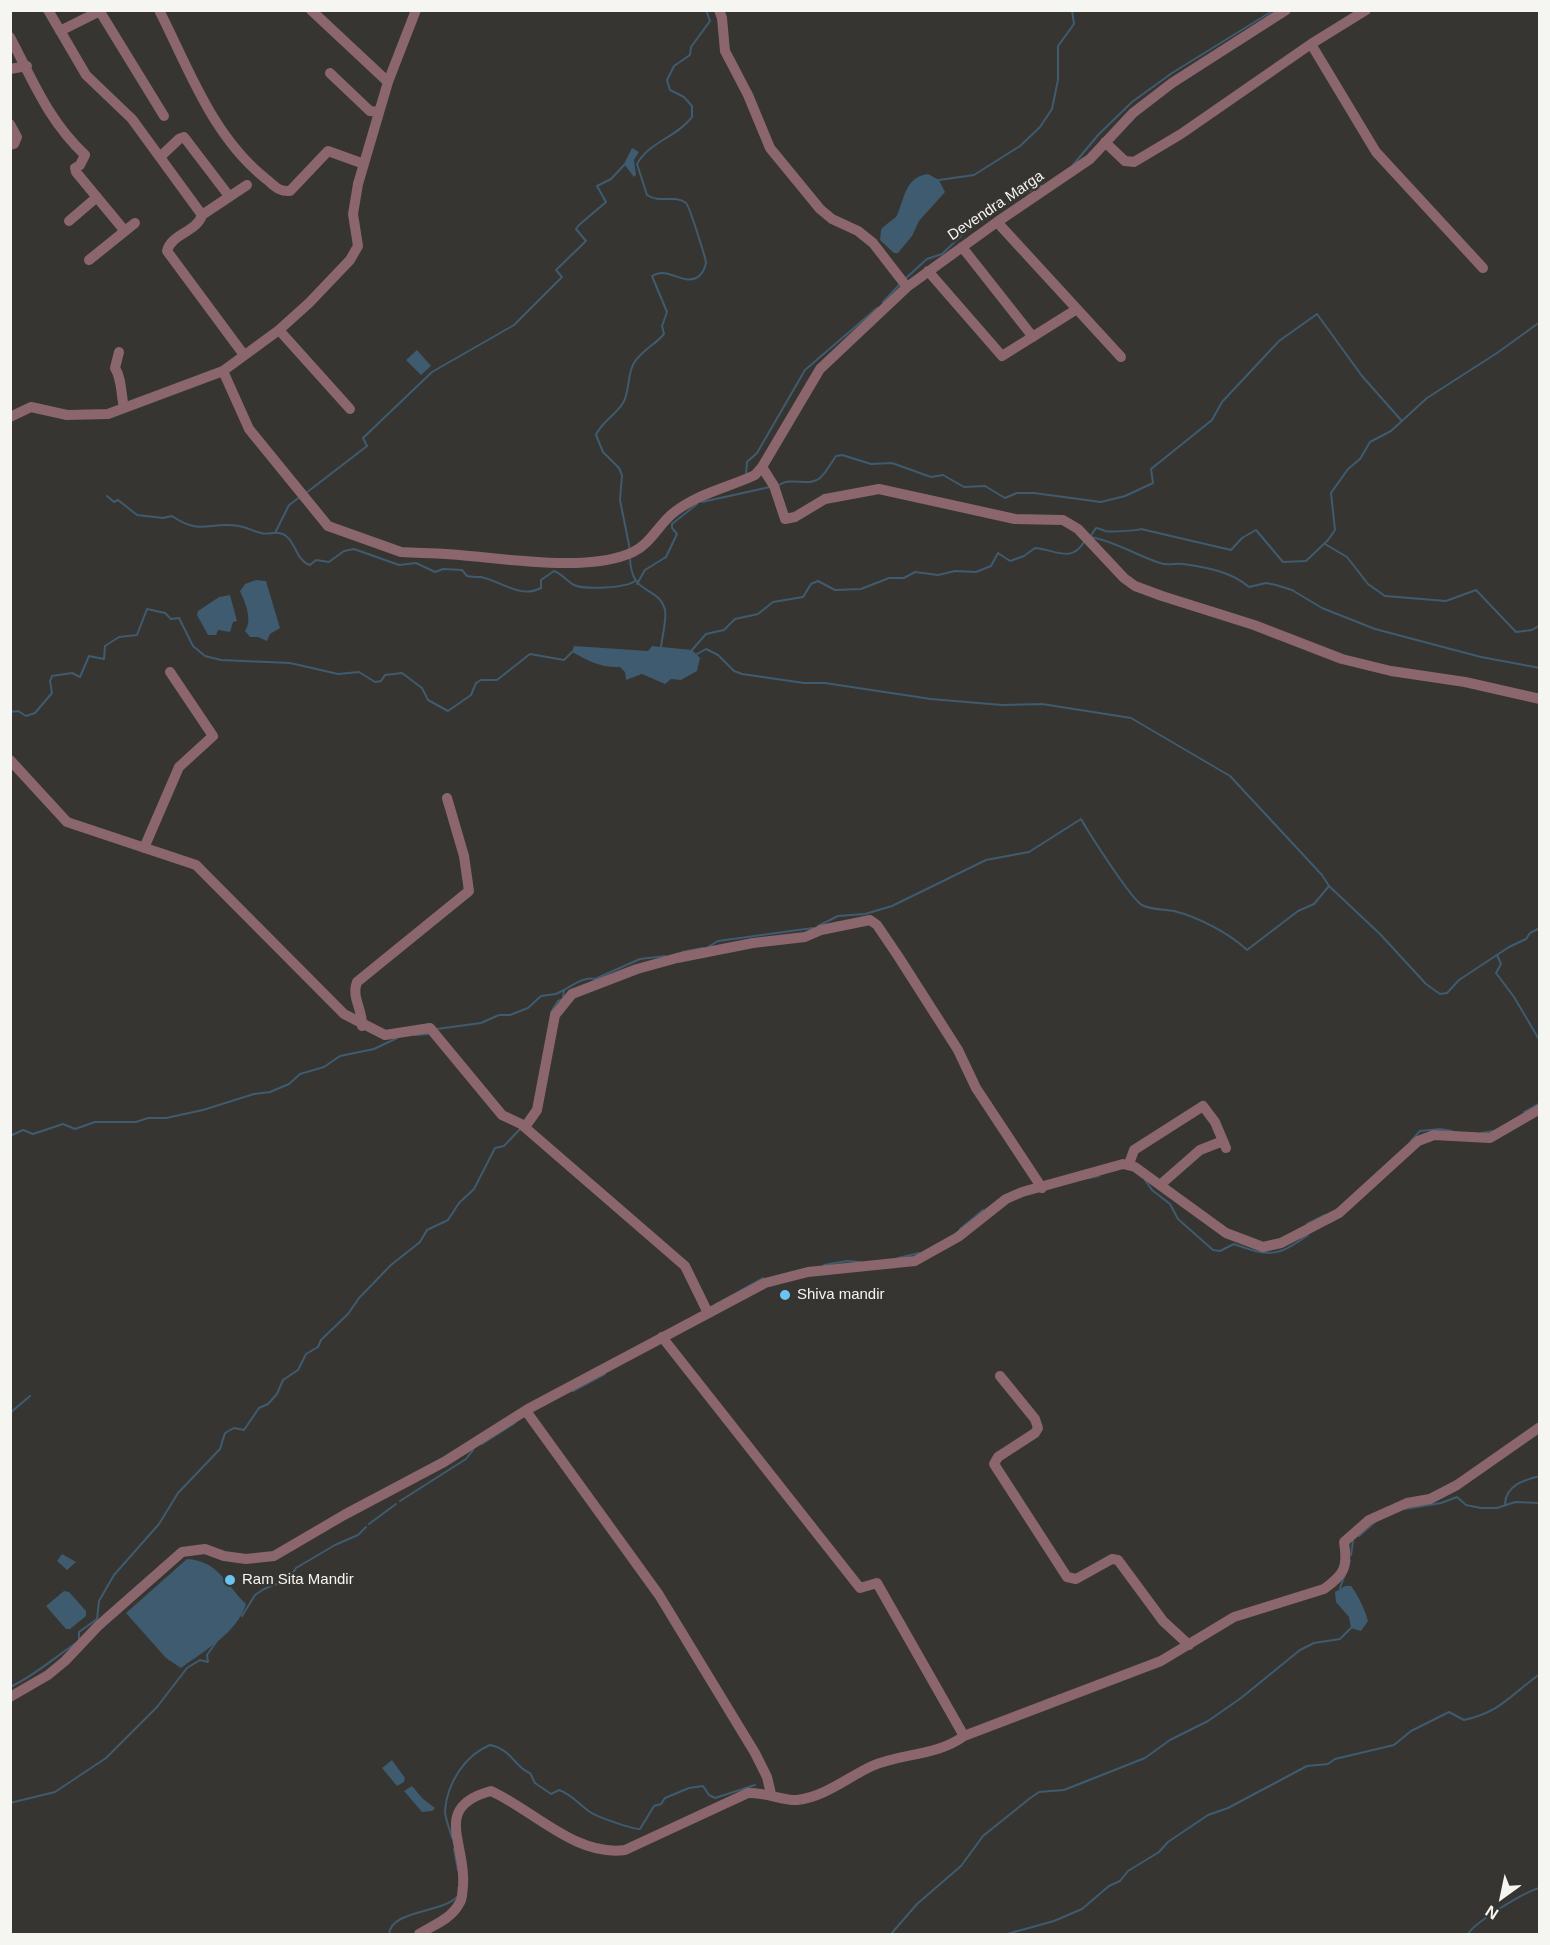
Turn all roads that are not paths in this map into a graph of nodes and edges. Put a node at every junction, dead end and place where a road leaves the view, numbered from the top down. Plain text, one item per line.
1 (48, 10) edge
2 (159, 10) edge
3 (311, 10) edge
4 (416, 10) edge
5 (719, 10) edge
6 (1286, 10) edge
7 (1366, 10) edge
8 (100, 11) edge
9 (60, 32) junction
10 (10, 37) edge
11 (1311, 44) junction
12 (27, 66) junction
13 (10, 69) edge
14 (330, 73) dead end
15 (388, 81) junction
16 (380, 112) junction
17 (164, 117) dead end
18 (10, 124) edge
19 (1105, 142) junction
20 (10, 145) edge
21 (160, 157) junction
22 (364, 164) junction
23 (247, 185) dead end
24 (229, 196) junction
25 (97, 197) junction
26 (202, 215) junction
27 (69, 221) dead end
28 (997, 222) junction
29 (135, 223) dead end
30 (124, 230) junction
31 (962, 247) junction
32 (89, 260) dead end
33 (1483, 268) dead end
34 (928, 272) junction
35 (907, 286) junction
36 (1077, 309) junction
37 (279, 330) junction
38 (1033, 337) junction
39 (119, 352) dead end
40 (244, 355) junction
41 (1121, 357) dead end
42 (223, 371) junction
43 (124, 408) junction
44 (350, 409) dead end
45 (10, 417) edge
46 (762, 467) junction
47 (170, 672) dead end
48 (1539, 699) edge
49 (10, 760) edge
50 (447, 798) dead end
51 (144, 848) junction
52 (362, 1026) junction
53 (1539, 1109) edge
54 (525, 1128) junction
55 (1129, 1164) junction
56 (1160, 1185) junction
57 (1042, 1188) junction
58 (708, 1313) junction
59 (662, 1337) junction
60 (1000, 1376) dead end
61 (525, 1411) junction
62 (1539, 1427) edge
63 (1189, 1645) junction
64 (10, 1697) edge
65 (963, 1736) junction
66 (771, 1794) junction
67 (419, 1935) edge

1 - 9 street
2 - 22 street
3 - 15 street
4 - 15 street
5 - 35 street
6 - 19 street, Devendra Marga
7 - 11 street
8 - 9 street
8 - 17 street
9 - 21 street
10 - 12 street
11 - 19 street
11 - 33 street
12 - 13 street
12 - 25 street
14 - 16 street
15 - 16 street
16 - 22 street
18 - 20 street
19 - 28 street, Devendra Marga
21 - 24 street
21 - 26 street
22 - 37 street
23 - 24 street
24 - 26 street
25 - 27 street
25 - 30 street
26 - 40 street
28 - 31 street, Devendra Marga
28 - 36 street
29 - 30 street
30 - 32 street
31 - 34 street, Devendra Marga
31 - 38 street
34 - 35 street, Devendra Marga
34 - 38 street
35 - 46 street, Devendra Marga
36 - 38 street
36 - 41 street
37 - 40 street
37 - 44 street
39 - 43 street
40 - 42 street
42 - 43 street
42 - 46 street
43 - 45 street
46 - 48 street
47 - 51 street
49 - 51 street
50 - 52 street
51 - 52 street
52 - 54 street
53 - 56 street
54 - 57 street
54 - 58 street
55 - 56 street
55 - 56 street
55 - 57 street
57 - 58 street
58 - 59 street
59 - 61 street
59 - 65 street
60 - 63 street
61 - 64 street
61 - 66 street
62 - 63 street
63 - 65 street
65 - 66 street
66 - 67 street

